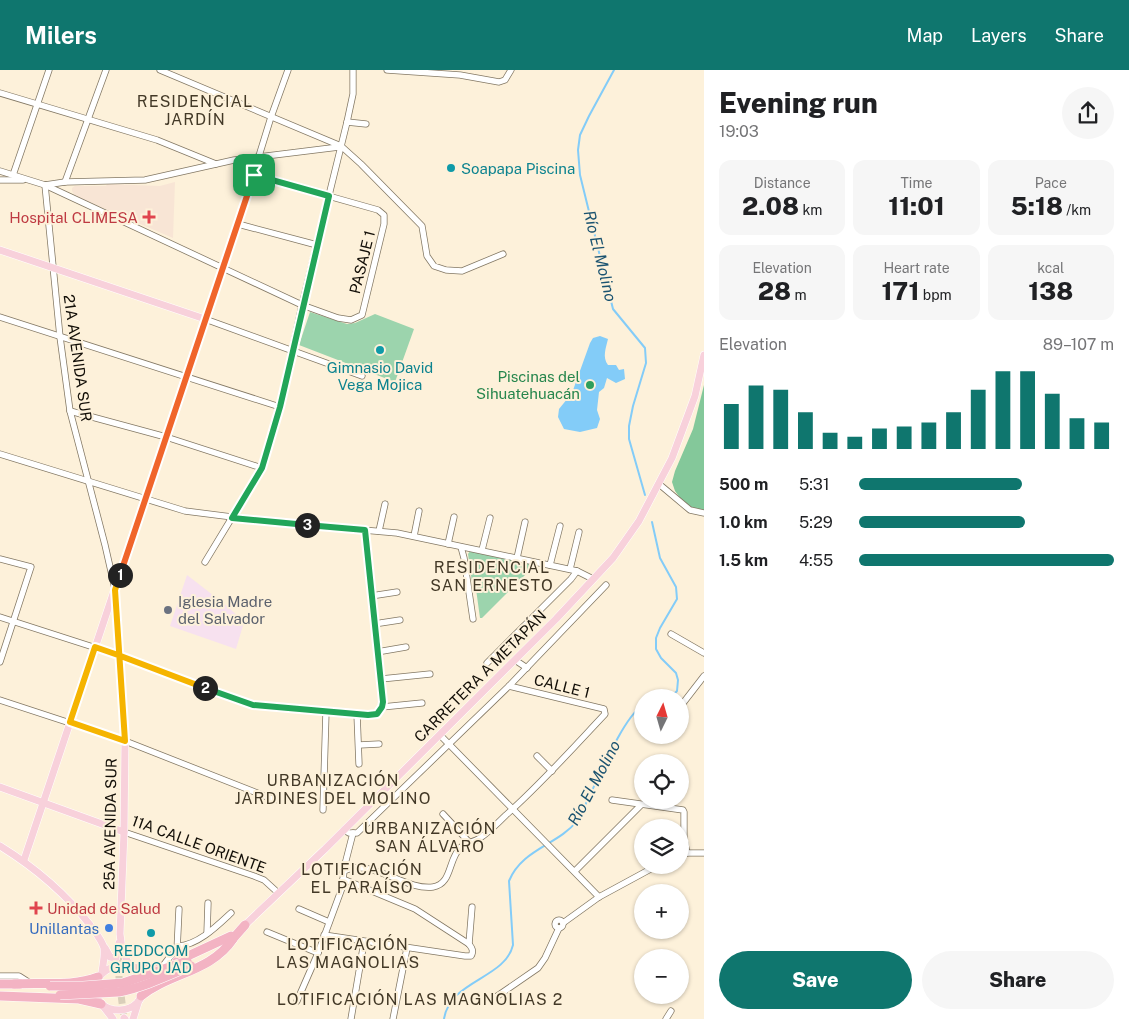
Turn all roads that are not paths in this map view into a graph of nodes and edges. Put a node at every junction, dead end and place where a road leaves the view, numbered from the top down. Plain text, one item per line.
1 (49, 70) edge
2 (106, 70) edge
3 (160, 70) edge
4 (353, 70) edge
5 (387, 70) edge
6 (511, 70) edge
7 (289, 71) edge
8 (413, 71) edge
9 (461, 72) edge
10 (0, 93) edge
11 (37, 105) junction
12 (271, 117) junction
13 (88, 120) junction
14 (347, 122) junction
15 (366, 124) dead end
16 (341, 146) junction
17 (259, 156) junction
18 (216, 164) junction
19 (0, 171) edge
20 (14, 175) junction
21 (254, 175) junction
22 (0, 180) edge
23 (31, 180) junction
24 (65, 182) junction
25 (45, 185) junction
26 (329, 196) junction
27 (238, 224) junction
28 (317, 244) junction
29 (0, 250) edge
30 (503, 254) dead end
31 (52, 267) junction
32 (223, 268) junction
33 (302, 305) junction
34 (0, 317) edge
35 (205, 319) junction
36 (60, 337) junction
37 (293, 350) junction
38 (704, 355) edge
39 (362, 376) dead end
40 (186, 377) junction
41 (280, 407) junction
42 (70, 411) junction
43 (166, 437) junction
44 (0, 454) edge
45 (262, 468) junction
46 (89, 481) junction
47 (660, 484) junction
48 (146, 500) junction
49 (385, 504) dead end
50 (419, 511) dead end
51 (704, 514) edge
52 (454, 516) dead end
53 (232, 518) junction
54 (490, 518) dead end
55 (525, 522) dead end
56 (560, 526) dead end
57 (365, 530) junction
58 (379, 531) junction
59 (580, 532) dead end
60 (414, 536) junction
61 (448, 544) junction
62 (461, 547) junction
63 (482, 550) junction
64 (517, 558) junction
65 (0, 559) edge
66 (205, 562) dead end
67 (550, 565) junction
68 (573, 570) junction
69 (593, 579) junction
70 (606, 585) dead end
71 (115, 590) junction
72 (397, 592) dead end
73 (372, 596) junction
74 (0, 617) edge
75 (473, 619) dead end
76 (400, 620) dead end
77 (13, 621) junction
78 (374, 624) junction
79 (671, 634) dead end
80 (95, 647) junction
81 (406, 647) dead end
82 (377, 652) junction
83 (704, 653) edge
84 (118, 655) junction
85 (514, 660) junction
86 (0, 662) edge
87 (486, 664) dead end
88 (527, 668) junction
89 (430, 674) dead end
90 (704, 676) edge
91 (381, 679) junction
92 (509, 686) junction
93 (689, 695) edge
94 (0, 700) edge
95 (422, 703) dead end
96 (382, 707) junction
97 (326, 712) junction
98 (357, 714) junction
99 (70, 722) junction
100 (440, 735) junction
101 (125, 741) junction
102 (379, 744) dead end
103 (359, 745) junction
104 (449, 745) junction
105 (537, 756) dead end
106 (359, 764) dead end
107 (552, 771) junction
108 (0, 787) edge
109 (275, 800) dead end
110 (612, 800) dead end
111 (44, 802) junction
112 (634, 804) edge
113 (513, 809) junction
114 (637, 809) edge
115 (670, 809) edge
116 (322, 810) dead end
117 (443, 814) dead end
118 (684, 819) edge
119 (344, 830) junction
120 (124, 832) junction
121 (353, 833) junction
122 (469, 842) junction
123 (0, 846) edge
124 (689, 853) edge
125 (704, 853) edge
126 (24, 860) junction
127 (575, 871) junction
128 (344, 874) junction
129 (641, 874) edge
130 (278, 891) junction
131 (599, 897) junction
132 (208, 903) dead end
133 (472, 907) dead end
134 (179, 909) dead end
135 (299, 909) dead end
136 (231, 913) dead end
137 (329, 922) junction
138 (245, 925) joint
139 (120, 931) junction
140 (266, 932) dead end
141 (207, 933) junction
142 (324, 936) junction
143 (98, 937) junction
144 (232, 937) junction
145 (364, 942) junction
146 (469, 944) junction
147 (178, 946) junction
148 (407, 948) junction
149 (318, 953) junction
150 (119, 955) tunnel mouth
151 (185, 962) junction
152 (162, 967) junction
153 (131, 968) junction
154 (100, 974) junction
155 (185, 974) junction
156 (0, 976) edge
157 (30, 983) junction
158 (0, 984) edge
159 (14, 984) junction
160 (0, 996) edge
161 (141, 997) junction
162 (493, 999) dead end
163 (297, 1001) dead end
164 (102, 1005) junction
165 (671, 1011) dead end
166 (113, 1019) edge
167 (134, 1019) edge
168 (351, 1019) edge
169 (393, 1019) edge
170 (666, 1019) edge

1 - 11 street
2 - 13 street
3 - 12 street
4 - 14 street
5 - 8 street
6 - 9 street
7 - 12 street
8 - 9 street
10 - 11 street
11 - 13 street
11 - 20 street
12 - 16 street
12 - 17 street
13 - 18 street
13 - 24 street
14 - 15 street
14 - 16 street
16 - 17 street
16 - 26 street
16 - 30 street
17 - 18 street
17 - 21 street
18 - 24 street
19 - 20 street
20 - 23 street
21 - 26 street
21 - 27 street
22 - 23 street
23 - 25 street
24 - 25 street
25 - 31 street, 21A AVENIDA SUR
25 - 32 street
26 - 28 street
26 - 33 street, PASAJE 1
27 - 28 street
27 - 32 street
28 - 33 street
29 - 31 main road
31 - 35 main road
31 - 36 street, 21A AVENIDA SUR
32 - 33 street
32 - 35 street
33 - 37 street
34 - 36 street
35 - 37 street
35 - 40 main road
36 - 40 street
36 - 42 street, 21A AVENIDA SUR
37 - 39 street
37 - 41 street
38 - 47 main road, CARRETERA A METAPÁN
40 - 41 street
40 - 43 main road
41 - 45 street
42 - 43 street
42 - 46 street, 21A AVENIDA SUR
43 - 45 street
43 - 48 main road
44 - 46 street
45 - 53 street
46 - 48 street
46 - 71 street, 21A AVENIDA SUR
47 - 51 street
47 - 69 main road, CARRETERA A METAPÁN
48 - 53 street
48 - 71 main road
49 - 58 street
50 - 60 street
52 - 61 street
53 - 57 street
53 - 66 street
54 - 63 street
55 - 64 street
56 - 67 street
57 - 58 street
57 - 73 street
58 - 60 street
59 - 68 street
60 - 61 street
61 - 62 street
62 - 63 street
62 - 75 street
63 - 64 street
64 - 67 street
65 - 77 street
67 - 68 street
68 - 69 street
68 - 87 street
69 - 85 main road, CARRETERA A METAPÁN
70 - 88 street
71 - 80 main road
71 - 84 main road, 25A AVENIDA SUR
72 - 73 street
73 - 78 street
74 - 77 street
76 - 78 street
77 - 80 street
77 - 86 street
78 - 82 street
79 - 83 street
80 - 84 street
80 - 99 main road
81 - 82 street
82 - 91 street
84 - 97 street
84 - 101 main road, 25A AVENIDA SUR
85 - 88 street
85 - 100 main road, CARRETERA A METAPÁN
88 - 92 street
89 - 91 street
90 - 93 street
91 - 96 street
92 - 104 street
92 - 107 street, CALLE 1
94 - 99 street
95 - 96 street
96 - 98 street
97 - 98 street
97 - 116 street
98 - 103 street
99 - 101 street
99 - 111 main road
100 - 104 street
100 - 119 main road, CARRETERA A METAPÁN
101 - 109 street
101 - 120 main road, 25A AVENIDA SUR
102 - 103 street
103 - 106 street
104 - 113 street
104 - 121 street
105 - 107 street
107 - 113 street
108 - 111 main road, 11A CALLE ORIENTE
110 - 112 street
111 - 120 main road, 11A CALLE ORIENTE
111 - 126 main road
113 - 122 street
113 - 127 street
114 - 127 street
115 - 118 street
117 - 122 street
119 - 121 street
119 - 130 main road, CARRETERA A METAPÁN
120 - 130 street, 11A CALLE ORIENTE
120 - 139 main road, 25A AVENIDA SUR
121 - 128 street
122 - 128 street
123 - 126 main road
124 - 125 street
126 - 143 main road
127 - 131 street
128 - 137 street
128 - 146 street
129 - 131 street
130 - 138 main road, CARRETERA A METAPÁN
131 - 162 street
132 - 141 street
133 - 146 street
134 - 147 street
135 - 137 street
136 - 141 street
137 - 142 street
138 - 144 highway
139 - 143 main road
139 - 150 main road
139 - 153 main road, 25A AVENIDA SUR
140 - 149 street
141 - 147 street
142 - 145 street
142 - 149 street
143 - 154 main road
144 - 151 highway
144 - 155 highway
145 - 148 street
145 - 168 street
146 - 148 street
147 - 152 street
148 - 169 street
149 - 163 street
151 - 152 highway
151 - 155 highway
151 - 159 highway, bridge
151 - 160 highway, bridge
152 - 153 highway
153 - 154 main road
153 - 161 main road
154 - 157 highway
154 - 164 main road
155 - 161 highway
156 - 157 street
157 - 159 highway
158 - 159 highway
160 - 164 highway
161 - 164 main road
161 - 167 main road
164 - 166 main road
165 - 170 street

